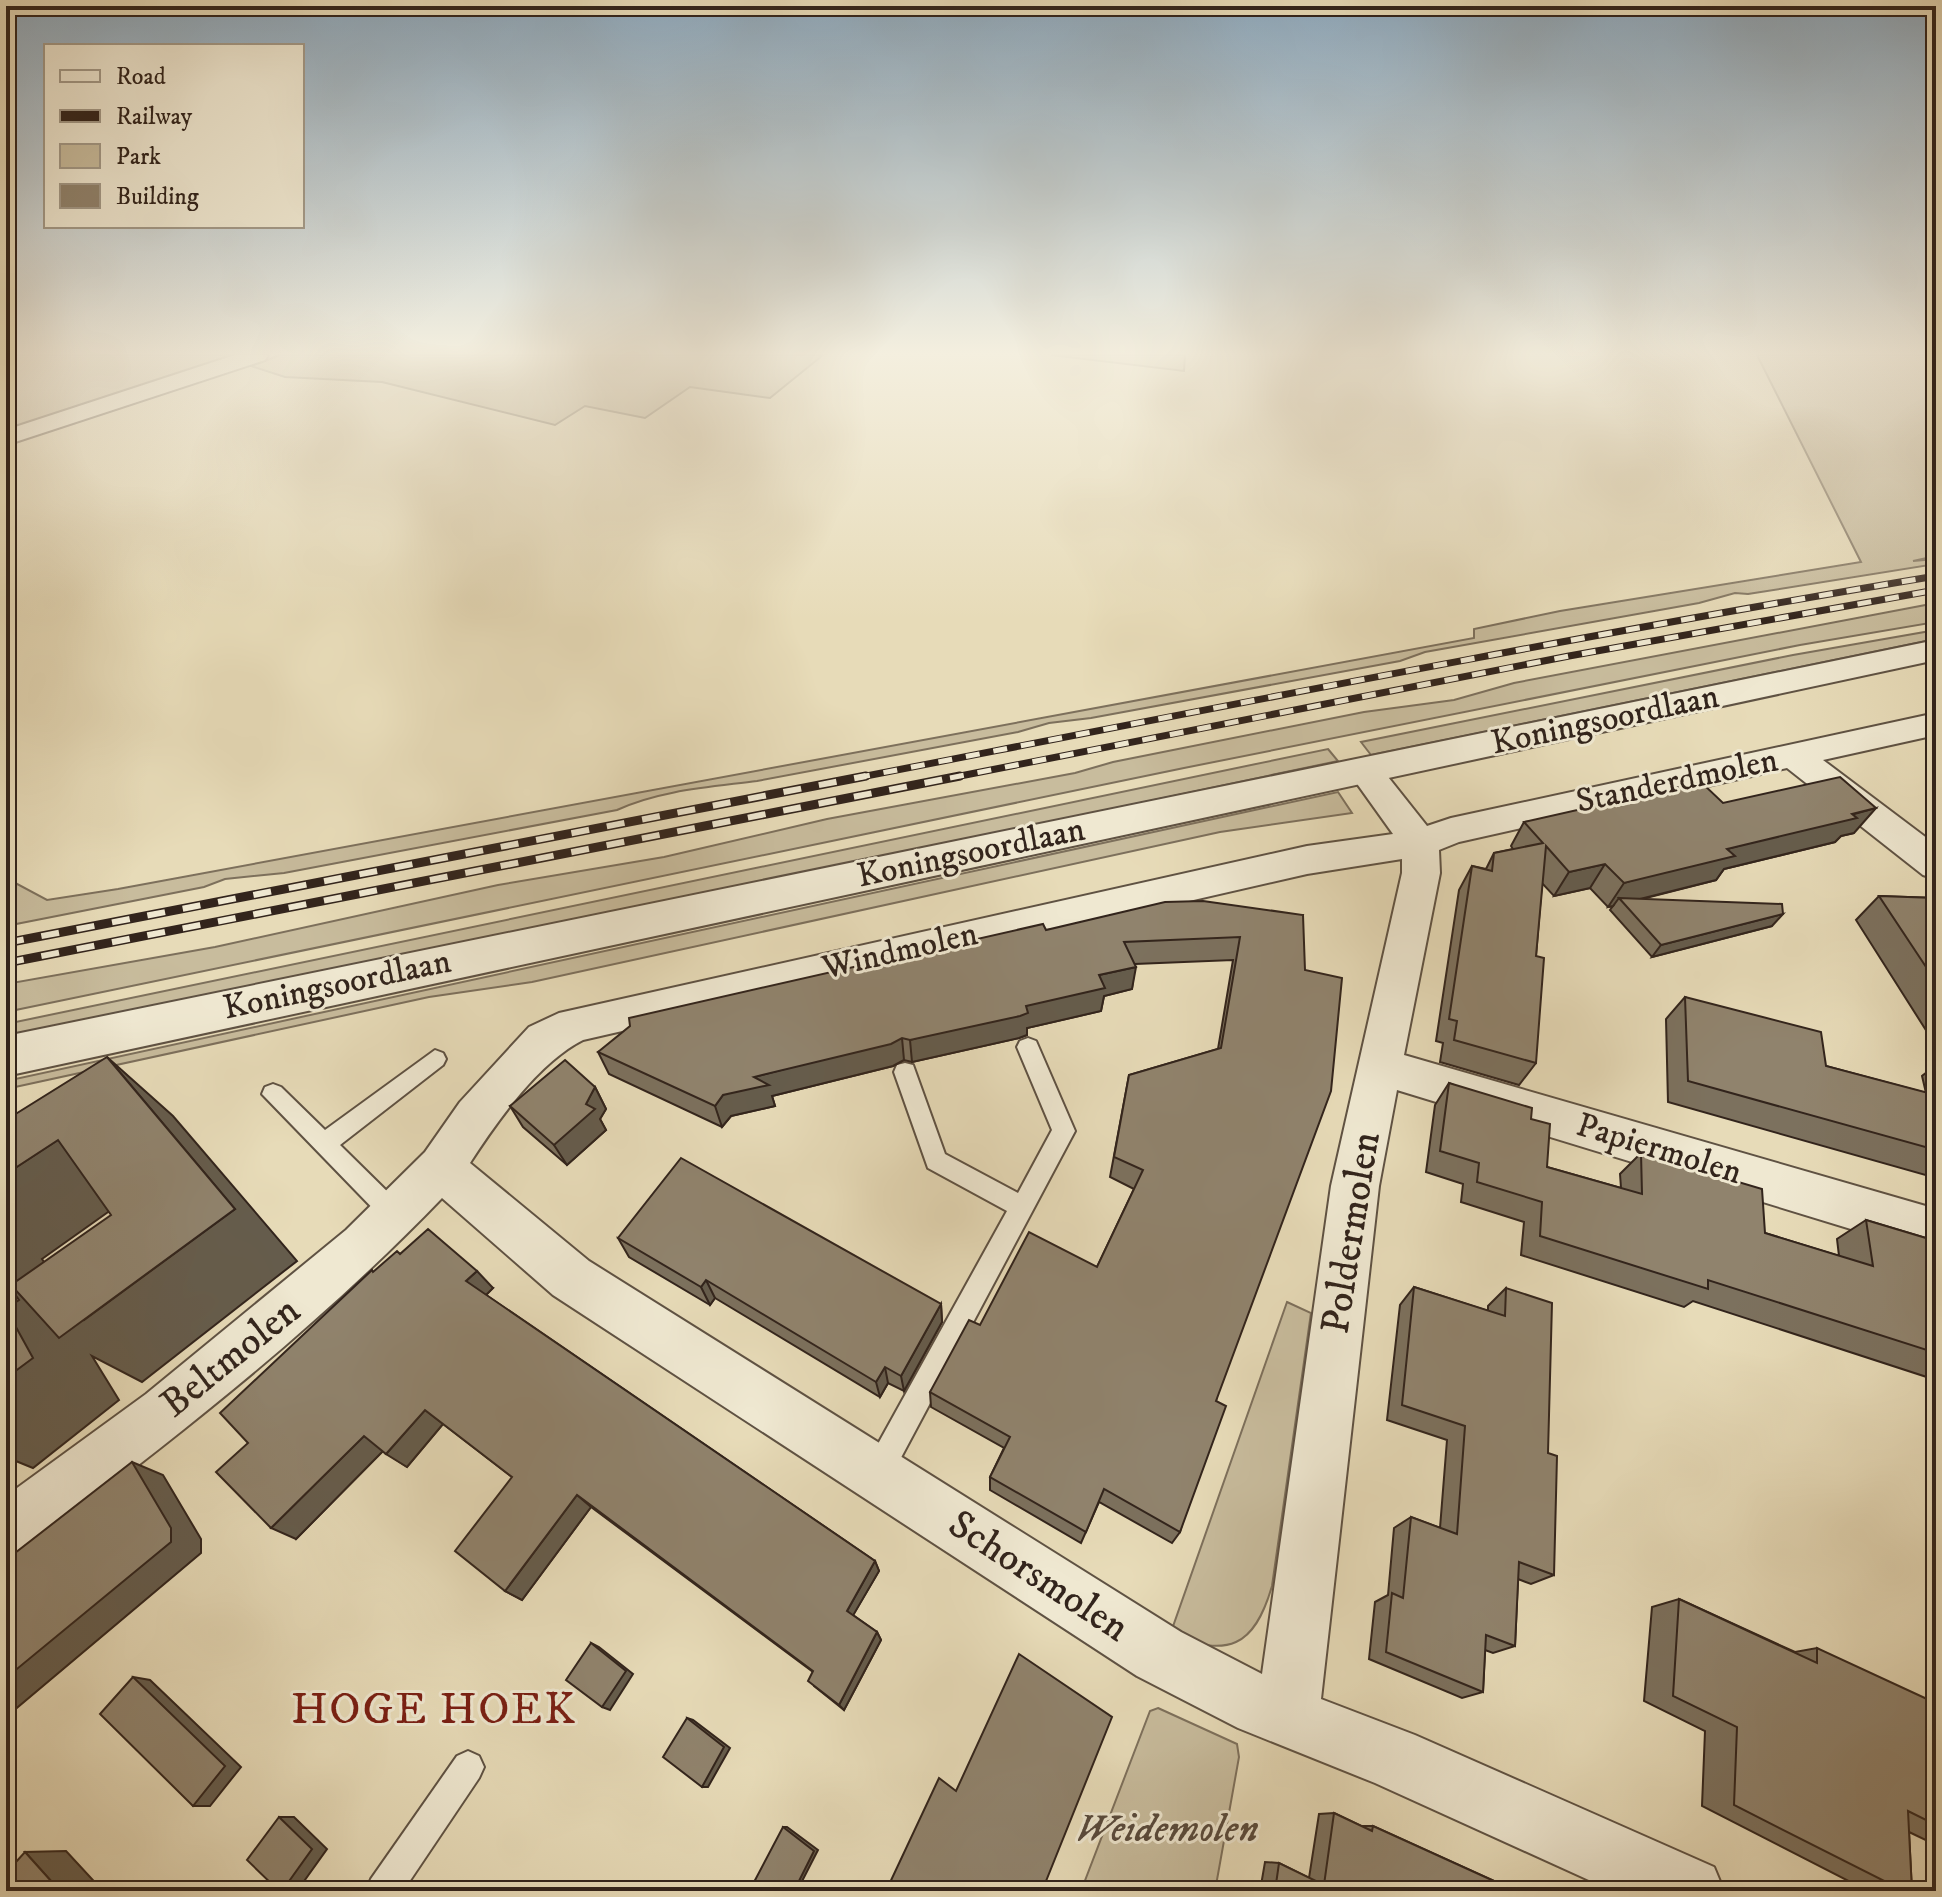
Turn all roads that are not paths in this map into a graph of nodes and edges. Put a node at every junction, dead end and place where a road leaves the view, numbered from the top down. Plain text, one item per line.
1 (1936, 650) edge
2 (1936, 724) edge
3 (1794, 756) junction
4 (1365, 771) junction
5 (1420, 843) junction
6 (1936, 865) edge
7 (1028, 1047) dead end
8 (6, 1056) edge
9 (435, 1059) dead end
10 (1381, 1067) junction
11 (905, 1072) dead end
12 (273, 1094) dead end
13 (324, 1144) junction
14 (441, 1167) junction
15 (1022, 1207) junction
16 (395, 1215) junction
17 (1936, 1232) edge
18 (877, 1473) junction
19 (6, 1531) edge
20 (1274, 1711) junction
21 (468, 1767) dead end
22 (1682, 1889) edge
23 (383, 1891) edge

1 - 4 street, Koningsoordlaan
2 - 3 street, Standerdmolen
3 - 5 street, Standerdmolen
3 - 6 street
4 - 5 street
4 - 8 street, Koningsoordlaan
5 - 10 street, Poldermolen
5 - 14 street, Windmolen
7 - 15 lane
9 - 13 lane
10 - 17 street, Papiermolen
10 - 20 street, Poldermolen
11 - 15 lane
12 - 13 lane
13 - 16 lane
14 - 16 street, Beltmolen
14 - 18 street, Schorsmolen
15 - 18 lane
16 - 19 street, Beltmolen
18 - 20 street, Schorsmolen
20 - 22 street, Schorsmolen
21 - 23 lane

